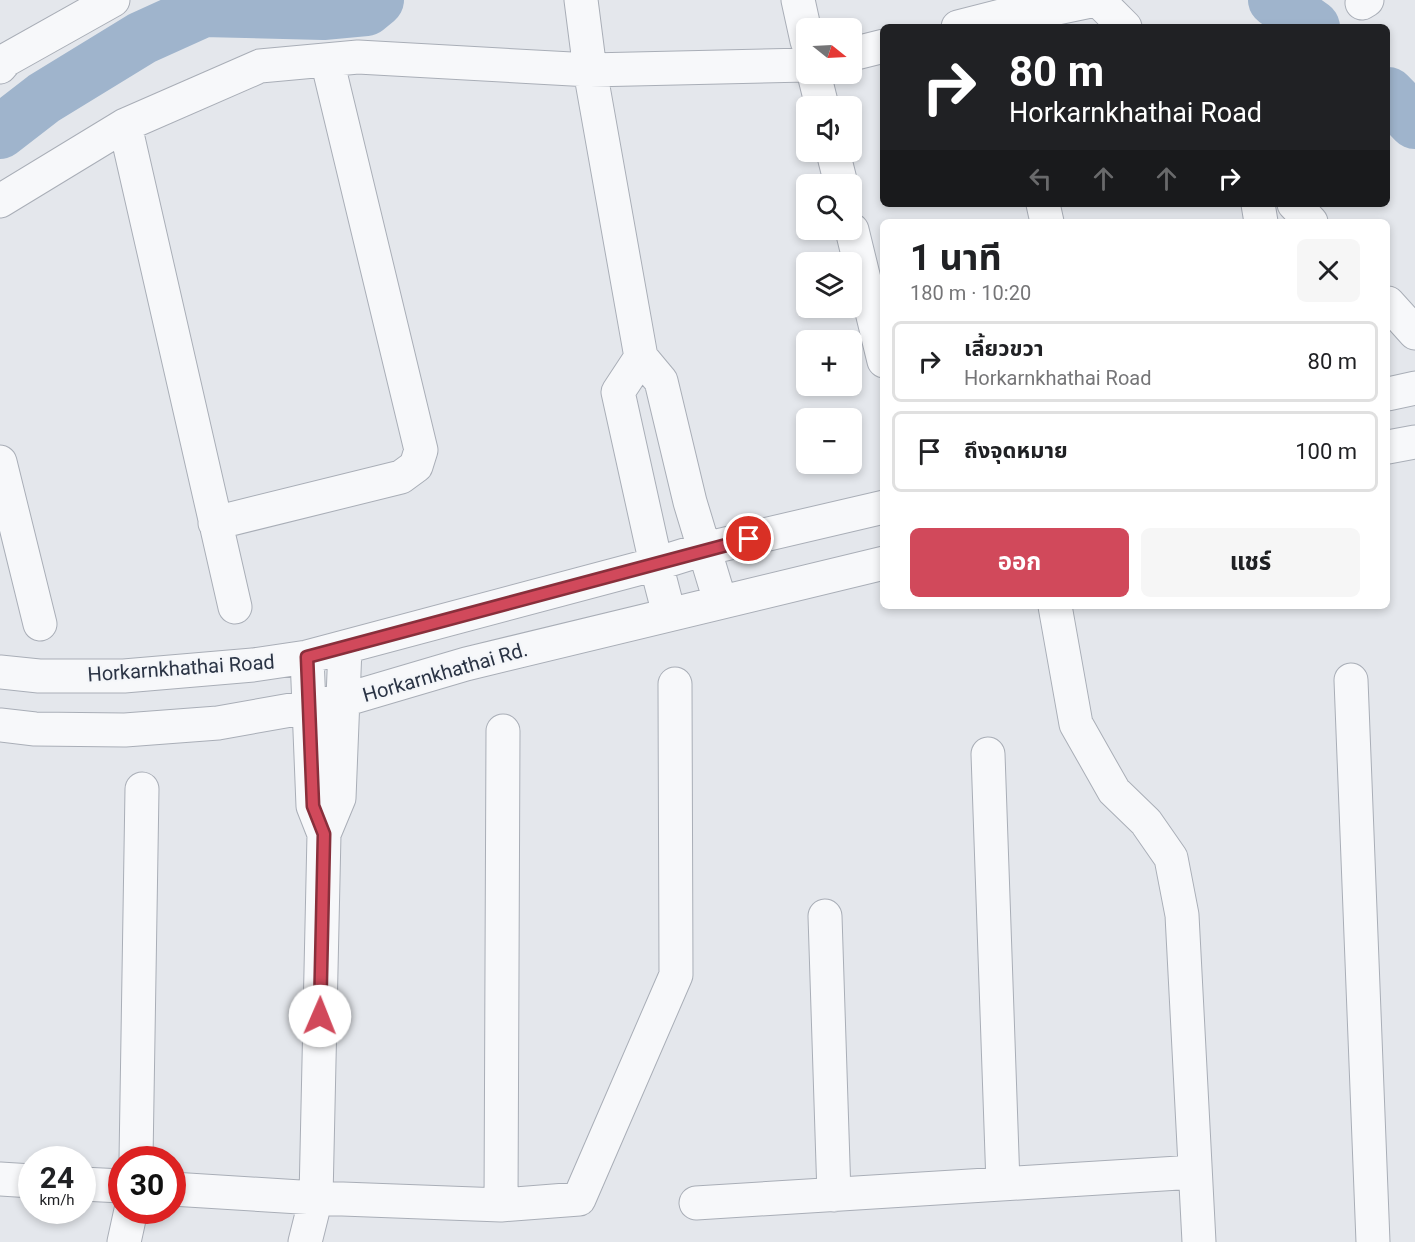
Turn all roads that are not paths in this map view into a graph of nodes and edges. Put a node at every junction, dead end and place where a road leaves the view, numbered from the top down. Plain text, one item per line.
1 (113, 0) edge
2 (581, 0) edge
3 (798, 0) edge
4 (1097, 0) edge
5 (1000, 14) edge
6 (802, 18) edge
7 (968, 24) edge
8 (1122, 24) edge
9 (880, 47) edge
10 (862, 52) edge
11 (327, 60) junction
12 (796, 65) edge
13 (0, 68) edge
14 (590, 70) junction
15 (124, 125) junction
16 (0, 201) edge
17 (1297, 207) edge
18 (1308, 219) edge
19 (854, 240) edge
20 (1390, 305) edge
21 (1415, 333) edge
22 (880, 345) edge
23 (641, 357) junction
24 (1415, 388) edge
25 (1390, 394) edge
26 (1415, 442) edge
27 (1390, 447) edge
28 (0, 462) edge
29 (880, 508) edge
30 (215, 522) junction
31 (704, 549) junction
32 (656, 564) junction
33 (880, 564) edge
34 (720, 601) junction
35 (235, 607) dead end
36 (1055, 609) edge
37 (669, 614) junction
38 (40, 624) dead end
39 (345, 648) junction
40 (307, 657) junction
41 (0, 672) edge
42 (1351, 680) dead end
43 (675, 684) dead end
44 (344, 700) junction
45 (308, 707) junction
46 (0, 725) edge
47 (503, 731) dead end
48 (988, 754) dead end
49 (142, 789) dead end
50 (324, 834) junction
51 (825, 916) dead end
52 (136, 1146) edge
53 (1195, 1172) junction
54 (0, 1179) edge
55 (18, 1180) edge
56 (1002, 1184) junction
57 (186, 1190) edge
58 (834, 1195) junction
59 (316, 1198) junction
60 (696, 1203) dead end
61 (501, 1205) junction
62 (128, 1224) edge
63 (124, 1242) edge
64 (305, 1242) edge
65 (1199, 1242) edge
66 (1372, 1242) edge

1 - 13 street
2 - 14 street
3 - 6 street
4 - 5 street
4 - 8 street
5 - 7 street
9 - 10 street
11 - 14 street
11 - 15 street
11 - 30 street
12 - 14 street
14 - 23 street
15 - 16 street
15 - 30 street
17 - 18 street
19 - 22 street
20 - 21 street
23 - 31 street
23 - 32 street
24 - 25 street
26 - 27 street
28 - 38 street
29 - 31 street, Horkarnkhathai Road
30 - 35 street
31 - 32 street, Horkarnkhathai Road
31 - 34 street
32 - 37 street
32 - 39 street, Horkarnkhathai Road
33 - 34 street, Horkarnkhathai Rd.
34 - 37 street, Horkarnkhathai Rd.
36 - 53 street
37 - 44 street, Horkarnkhathai Rd.
39 - 40 street, Horkarnkhathai Road
39 - 44 street
40 - 41 street, Horkarnkhathai Road
40 - 45 street
42 - 66 street
43 - 61 street
44 - 45 street, Horkarnkhathai Rd.
44 - 50 street
45 - 46 street, Horkarnkhathai Rd.
45 - 50 street
47 - 61 street
48 - 56 street
49 - 52 street
50 - 59 street
51 - 58 street
53 - 56 street
53 - 65 street
54 - 55 street
56 - 58 street
57 - 59 street
58 - 60 street
59 - 61 street
59 - 64 street
62 - 63 street

